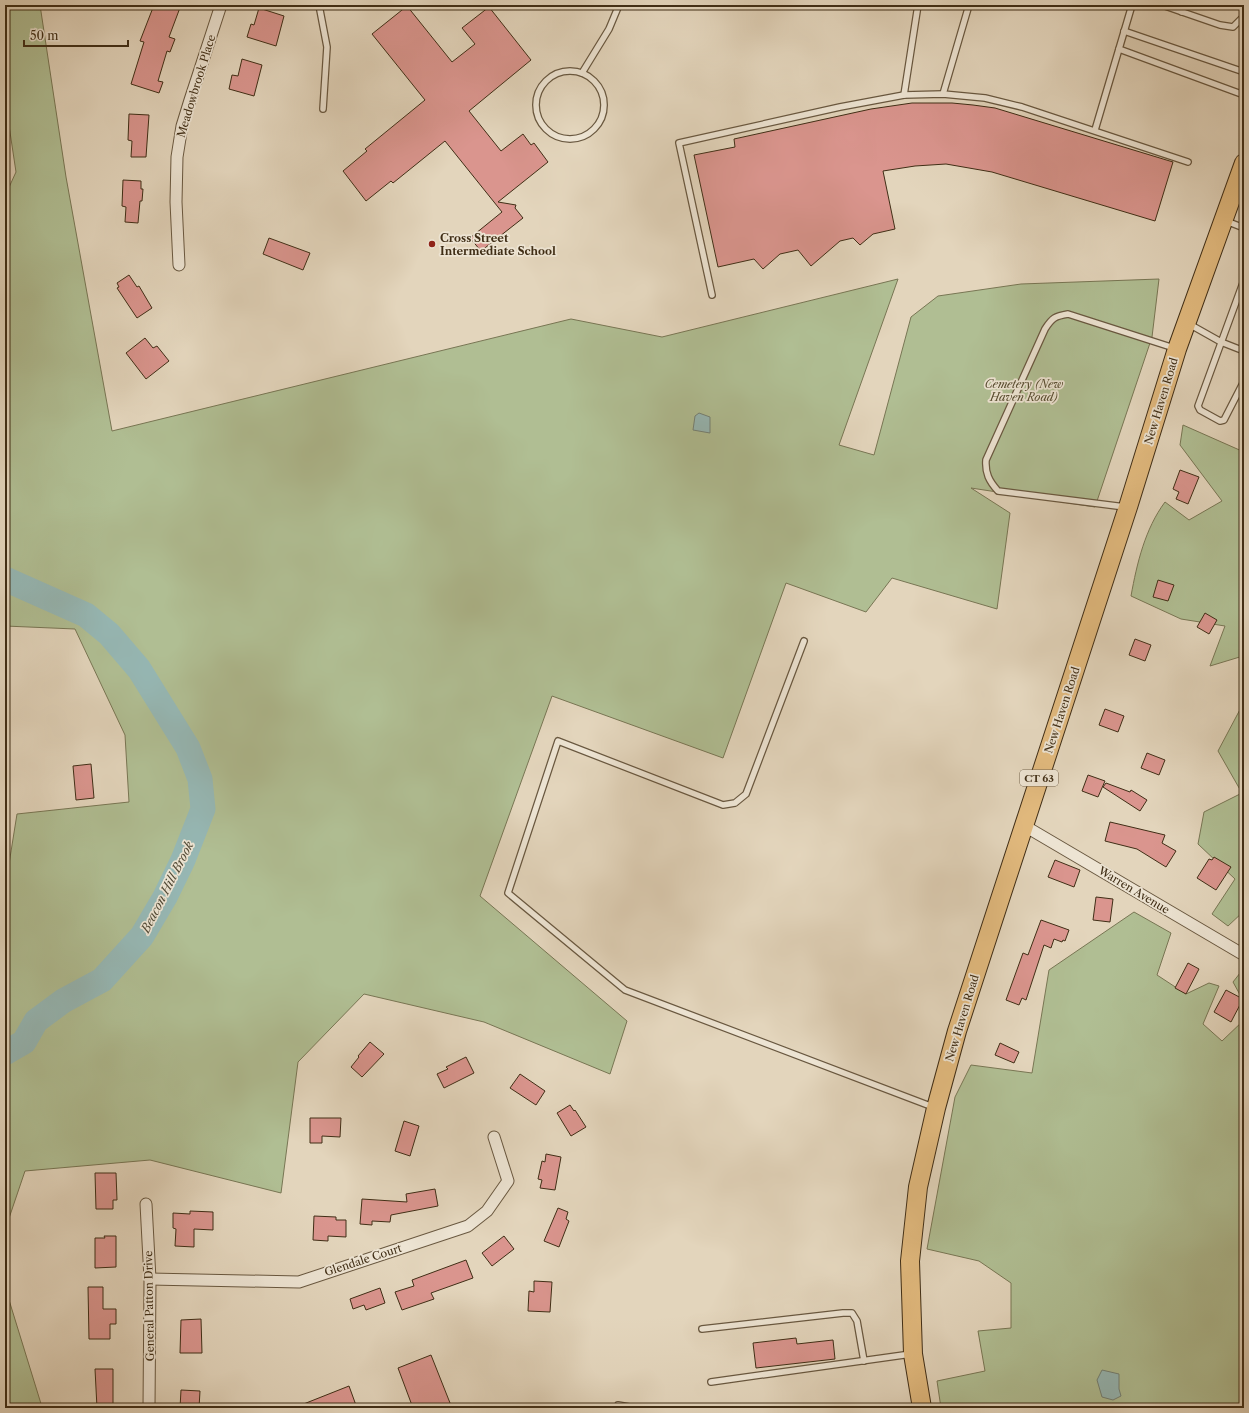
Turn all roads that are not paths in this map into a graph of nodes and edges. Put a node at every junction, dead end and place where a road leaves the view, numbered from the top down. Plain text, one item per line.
1 (221, 5) edge
2 (319, 5) edge
3 (619, 5) edge
4 (918, 5) edge
5 (969, 5) edge
6 (1132, 5) edge
7 (1162, 5) edge
8 (1184, 5) edge
9 (1182, 12) junction
10 (1244, 16) edge
11 (1124, 31) junction
12 (1119, 49) junction
13 (1244, 72) edge
14 (582, 73) junction
15 (943, 94) junction
16 (904, 95) junction
17 (1244, 95) edge
18 (323, 109) dead end
19 (1095, 130) junction
20 (1188, 162) dead end
21 (1244, 163) edge
22 (1223, 220) junction
23 (1244, 228) edge
24 (179, 265) dead end
25 (1244, 280) edge
26 (712, 295) dead end
27 (1186, 323) junction
28 (1221, 342) junction
29 (1177, 349) junction
30 (1244, 351) edge
31 (1244, 380) edge
32 (1128, 507) junction
33 (804, 641) dead end
34 (1023, 825) junction
35 (1244, 956) edge
36 (936, 1108) junction
37 (494, 1137) dead end
38 (146, 1204) dead end
39 (150, 1279) junction
40 (702, 1329) dead end
41 (913, 1354) junction
42 (864, 1361) junction
43 (711, 1382) dead end
44 (618, 1405) dead end
45 (149, 1408) edge
46 (635, 1408) edge
47 (922, 1408) edge

1 - 24 street, Meadowbrook Place
2 - 18 lane
3 - 14 lane
4 - 16 lane
5 - 15 lane
6 - 11 lane
7 - 9 lane
8 - 9 lane
9 - 10 lane
11 - 12 lane
11 - 13 lane
12 - 17 lane
12 - 19 lane
14 - 14 lane
15 - 16 lane
15 - 19 lane
16 - 26 lane
19 - 20 lane
21 - 22 main road, New Haven Road / CT 63
22 - 23 lane
22 - 27 main road, New Haven Road / CT 63
25 - 28 lane
27 - 28 lane
27 - 29 main road, New Haven Road / CT 63
28 - 30 lane
28 - 31 lane
29 - 32 main road, New Haven Road / CT 63
29 - 32 lane
32 - 34 main road, New Haven Road / CT 63
33 - 36 lane
34 - 35 street, Warren Avenue
34 - 36 main road, New Haven Road / CT 63
36 - 41 main road, New Haven Road / CT 63
37 - 39 street, Glendale Court
38 - 39 street, General Patton Drive
39 - 45 street, General Patton Drive
40 - 42 lane
41 - 42 lane
41 - 47 main road, New Haven Road / CT 63
42 - 43 lane
44 - 46 lane

